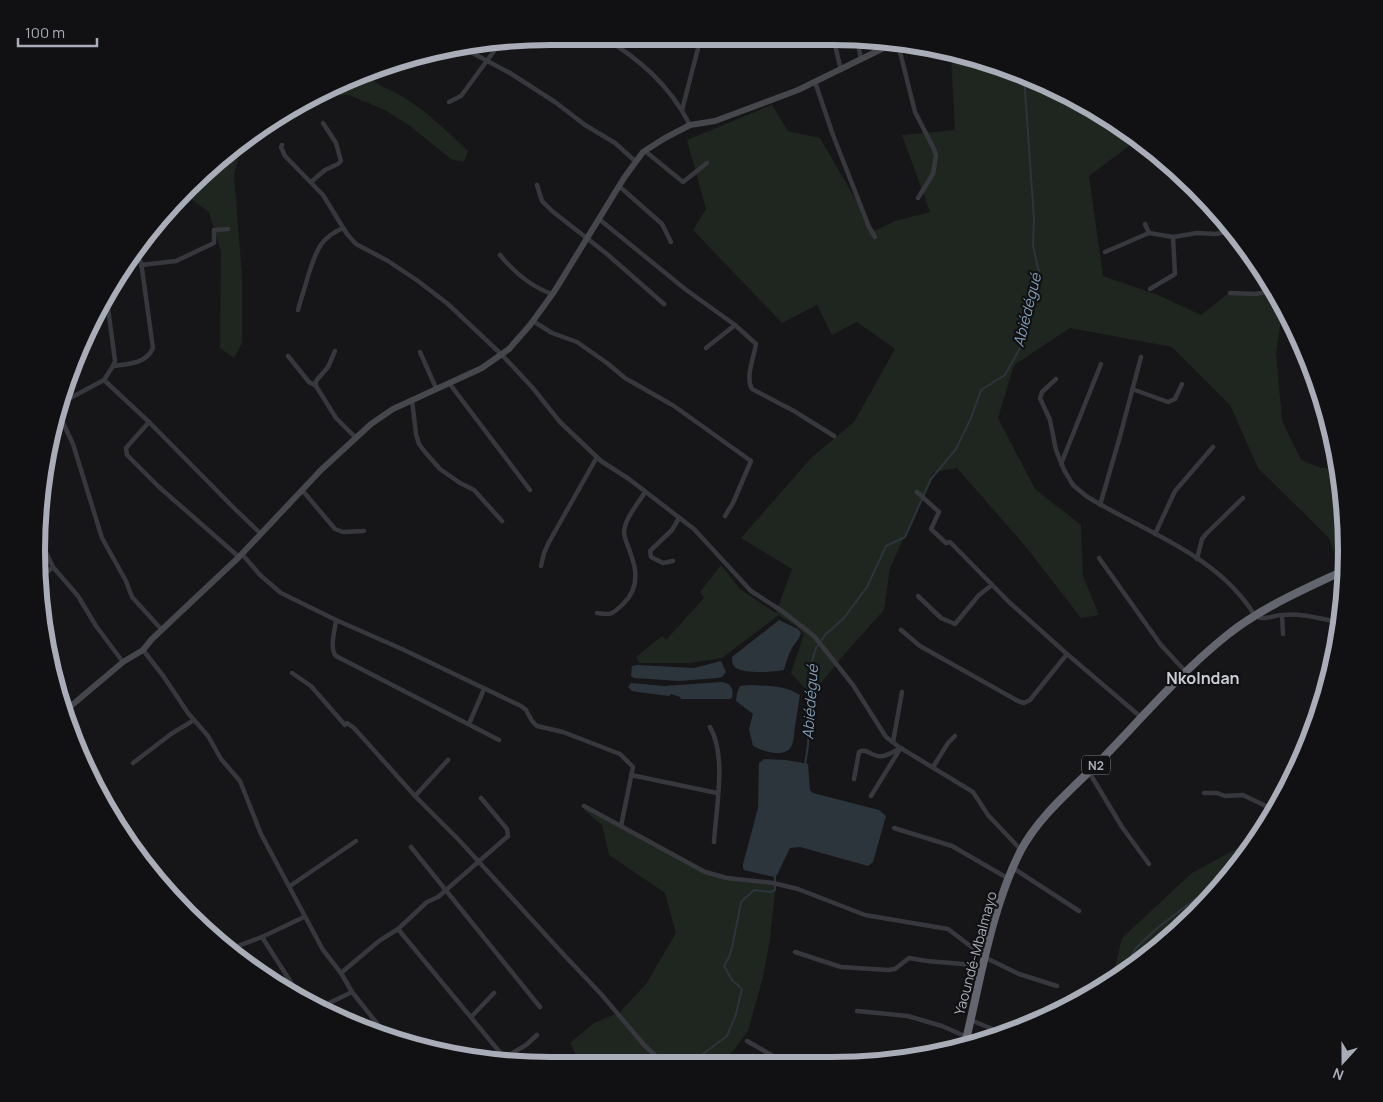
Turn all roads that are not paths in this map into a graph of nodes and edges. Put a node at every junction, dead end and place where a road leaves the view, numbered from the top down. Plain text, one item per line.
1 (615, 45) edge
2 (699, 45) edge
3 (835, 45) edge
4 (859, 46) edge
5 (496, 48) edge
6 (885, 48) edge
7 (899, 49) edge
8 (470, 52) edge
9 (861, 60) junction
10 (486, 61) junction
11 (841, 70) junction
12 (815, 82) junction
13 (449, 102) dead end
14 (682, 110) junction
15 (323, 123) dead end
16 (690, 125) junction
17 (282, 145) dead end
18 (645, 151) junction
19 (636, 161) junction
20 (707, 163) dead end
21 (311, 182) junction
22 (537, 185) dead end
23 (619, 186) junction
24 (918, 198) dead end
25 (599, 219) junction
26 (1145, 224) dead end
27 (343, 228) junction
28 (228, 229) dead end
29 (1225, 232) edge
30 (1149, 233) junction
31 (875, 237) dead end
32 (1173, 237) junction
33 (587, 238) junction
34 (671, 242) dead end
35 (1105, 252) dead end
36 (500, 255) dead end
37 (137, 261) edge
38 (141, 265) junction
39 (1150, 289) dead end
40 (1266, 292) edge
41 (552, 294) junction
42 (1230, 294) dead end
43 (664, 304) dead end
44 (108, 307) edge
45 (298, 310) dead end
46 (533, 320) junction
47 (735, 324) junction
48 (706, 348) dead end
49 (335, 351) dead end
50 (420, 352) dead end
51 (502, 355) junction
52 (288, 356) dead end
53 (1141, 356) dead end
54 (1101, 364) dead end
55 (113, 366) junction
56 (104, 380) junction
57 (1056, 380) dead end
58 (449, 382) junction
59 (1182, 384) dead end
60 (316, 386) junction
61 (436, 388) junction
62 (1132, 389) junction
63 (68, 399) edge
64 (412, 400) junction
65 (62, 420) edge
66 (149, 422) junction
67 (834, 436) dead end
68 (356, 438) junction
69 (1213, 447) dead end
70 (597, 457) junction
71 (1061, 464) junction
72 (302, 490) junction
73 (530, 490) dead end
74 (645, 492) junction
75 (917, 492) dead end
76 (1244, 498) dead end
77 (1100, 505) junction
78 (725, 516) dead end
79 (679, 518) junction
80 (502, 521) dead end
81 (364, 531) dead end
82 (261, 534) junction
83 (1155, 534) junction
84 (45, 550) edge
85 (240, 556) junction
86 (1099, 558) dead end
87 (1197, 559) junction
88 (672, 561) dead end
89 (541, 566) dead end
90 (53, 567) junction
91 (46, 573) edge
92 (1337, 574) edge
93 (992, 585) junction
94 (918, 596) dead end
95 (597, 613) dead end
96 (1282, 615) junction
97 (1255, 616) junction
98 (336, 620) junction
99 (1333, 621) edge
100 (162, 630) junction
101 (901, 630) dead end
102 (1283, 634) dead end
103 (143, 650) junction
104 (1067, 654) junction
105 (123, 662) junction
106 (1186, 672) junction
107 (292, 673) dead end
108 (484, 689) junction
109 (902, 692) dead end
110 (70, 707) edge
111 (1142, 718) junction
112 (194, 720) junction
113 (469, 724) junction
114 (710, 727) dead end
115 (955, 736) dead end
116 (499, 740) dead end
117 (893, 742) junction
118 (901, 748) junction
119 (448, 760) dead end
120 (133, 763) dead end
121 (933, 767) junction
122 (1089, 772) junction
123 (631, 774) junction
124 (854, 779) dead end
125 (717, 793) junction
126 (1204, 793) dead end
127 (415, 796) junction
128 (871, 796) dead end
129 (481, 798) dead end
130 (584, 806) dead end
131 (1268, 807) edge
132 (621, 826) junction
133 (894, 828) dead end
134 (356, 841) dead end
135 (714, 842) dead end
136 (411, 847) dead end
137 (1022, 850) junction
138 (477, 861) junction
139 (1150, 864) dead end
140 (1013, 868) junction
141 (1009, 879) junction
142 (290, 886) junction
143 (446, 890) junction
144 (1079, 911) dead end
145 (304, 917) junction
146 (398, 929) junction
147 (262, 937) junction
148 (236, 947) edge
149 (795, 952) dead end
150 (986, 958) junction
151 (982, 971) junction
152 (341, 973) junction
153 (293, 986) edge
154 (1057, 986) dead end
155 (352, 992) junction
156 (494, 993) dead end
157 (326, 1005) edge
158 (540, 1007) dead end
159 (856, 1011) dead end
160 (471, 1017) junction
161 (970, 1020) junction
162 (380, 1027) edge
163 (995, 1030) edge
164 (537, 1035) dead end
165 (967, 1036) junction
166 (966, 1039) edge
167 (748, 1041) dead end
168 (499, 1054) edge
169 (510, 1055) edge
170 (658, 1057) edge
171 (775, 1057) edge

1 - 14 street
2 - 14 street
3 - 11 street
4 - 9 street
5 - 10 street
6 - 9 street
7 - 24 street
8 - 10 street
9 - 11 street
10 - 13 street
10 - 19 street
11 - 12 street
12 - 16 street
12 - 31 street
14 - 16 street
15 - 21 street
16 - 18 street
17 - 21 street
18 - 19 street
18 - 20 street
19 - 23 street
21 - 27 street
22 - 33 street
23 - 25 street
23 - 34 street
25 - 33 street
25 - 47 street
26 - 30 street
27 - 45 street
27 - 51 street
28 - 38 street
29 - 32 street
30 - 32 street
30 - 35 street
32 - 39 street
33 - 41 street
33 - 43 street
36 - 41 street
37 - 38 street
38 - 55 street
40 - 42 street
41 - 46 street
44 - 55 street
46 - 51 street
46 - 78 street
47 - 48 street
47 - 67 street
49 - 60 street
50 - 61 street
51 - 58 street
51 - 70 street
52 - 60 street
53 - 62 street
54 - 71 street
55 - 56 street
56 - 63 street
56 - 66 street
57 - 71 street
58 - 61 street
58 - 73 street
59 - 62 street
60 - 68 street
61 - 64 street
62 - 77 street
64 - 68 street
64 - 80 street
65 - 100 street
66 - 82 street
66 - 85 street
68 - 72 street
69 - 83 street
70 - 74 street
70 - 89 street
71 - 77 street
72 - 81 street
72 - 82 street
74 - 79 street
74 - 95 street
75 - 93 street
76 - 87 street
77 - 83 street
79 - 88 street
79 - 117 street
82 - 85 street
83 - 87 street
84 - 90 street
85 - 98 street
85 - 100 street
86 - 106 street
87 - 97 street
90 - 91 street
90 - 105 street
92 - 97 highway, Yaoundé-Mbalmayo / N2
93 - 94 street
93 - 104 street
96 - 97 street
96 - 99 street
96 - 102 street
97 - 106 highway, Yaoundé-Mbalmayo / N2
98 - 108 street
98 - 113 street
100 - 103 street
101 - 104 street
103 - 105 street
103 - 112 street
104 - 111 street
105 - 110 street
106 - 111 highway, Yaoundé-Mbalmayo / N2
107 - 127 street
108 - 113 street
108 - 123 street
109 - 117 street
111 - 122 highway, Yaoundé-Mbalmayo / N2
112 - 120 street
112 - 142 street
113 - 116 street
114 - 125 street
115 - 121 street
117 - 118 street
118 - 121 street
118 - 124 street
118 - 128 street
119 - 127 street
121 - 137 street
122 - 137 highway, Yaoundé-Mbalmayo / N2
122 - 139 street
123 - 125 street
123 - 132 street
125 - 135 street
126 - 131 street
127 - 138 street
129 - 138 street
130 - 132 street
132 - 150 street
133 - 141 street
134 - 142 street
136 - 143 street
137 - 140 highway, Yaoundé-Mbalmayo / N2
138 - 143 street
138 - 170 street
140 - 141 highway, Yaoundé-Mbalmayo / N2
140 - 144 street
141 - 150 highway, Yaoundé-Mbalmayo / N2
142 - 145 street
143 - 146 street
143 - 158 street
145 - 147 street
145 - 152 street
146 - 152 street
146 - 160 street
147 - 148 street
147 - 153 street
149 - 151 street
150 - 151 highway, Yaoundé-Mbalmayo / N2
150 - 154 street
151 - 161 highway, Yaoundé-Mbalmayo / N2
152 - 155 street
155 - 157 street
155 - 162 street
156 - 160 street
159 - 165 street
160 - 168 street
161 - 163 street
161 - 165 highway, Yaoundé-Mbalmayo / N2
164 - 169 street
165 - 166 highway, Yaoundé-Mbalmayo / N2
167 - 171 street

